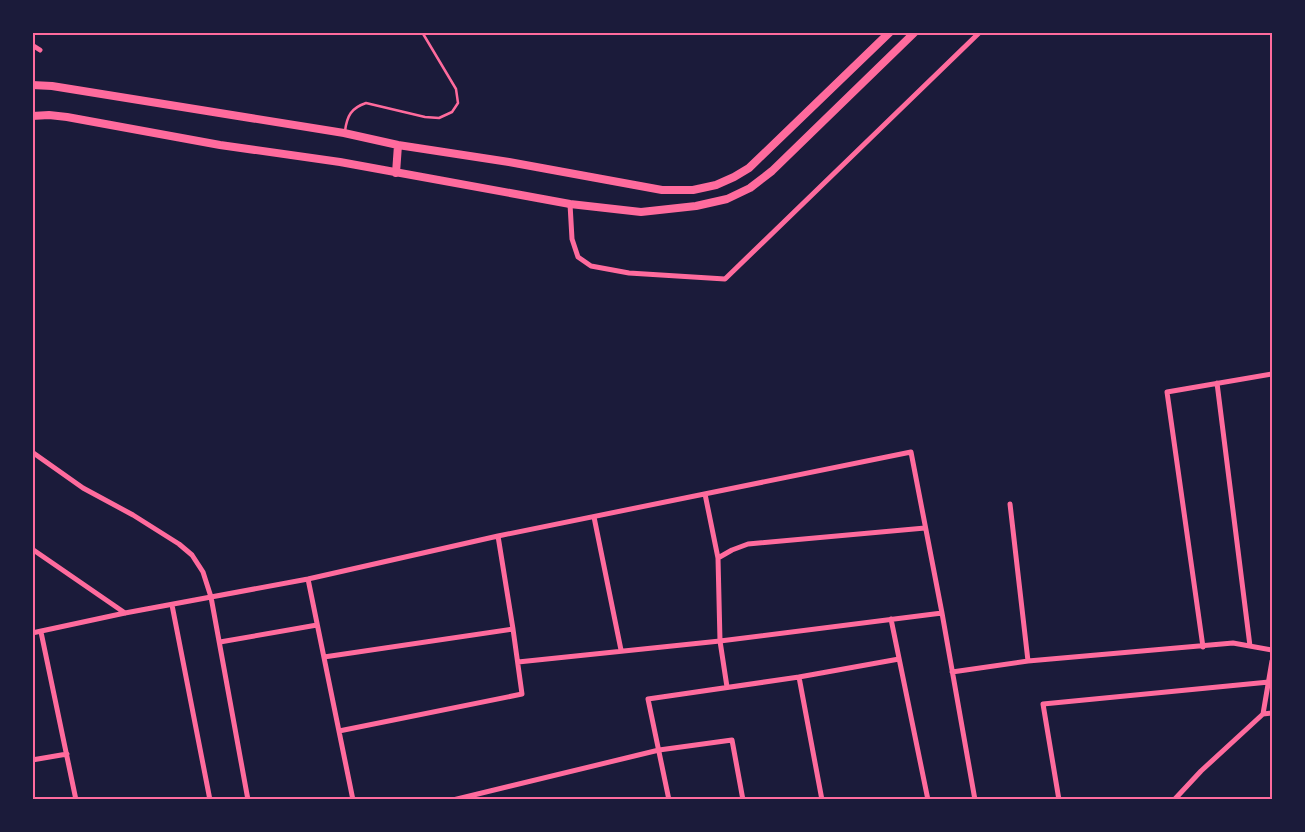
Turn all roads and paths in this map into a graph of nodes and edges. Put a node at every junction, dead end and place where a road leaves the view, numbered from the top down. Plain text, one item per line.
1 (422, 32) edge
2 (890, 32) edge
3 (915, 32) edge
4 (980, 32) edge
5 (32, 45) edge
6 (40, 50) dead end
7 (32, 86) edge
8 (32, 116) edge
9 (344, 133) junction
10 (398, 145) junction
11 (396, 172) junction
12 (570, 204) junction
13 (1272, 374) edge
14 (1216, 384) junction
15 (32, 452) edge
16 (705, 494) junction
17 (1010, 504) dead end
18 (594, 517) junction
19 (925, 528) junction
20 (498, 536) junction
21 (32, 549) edge
22 (718, 558) junction
23 (308, 579) junction
24 (211, 597) junction
25 (172, 605) junction
26 (125, 613) junction
27 (942, 613) junction
28 (891, 619) junction
29 (317, 625) junction
30 (514, 629) junction
31 (41, 632) junction
32 (32, 633) edge
33 (720, 641) junction
34 (220, 642) junction
35 (1250, 646) junction
36 (1204, 647) junction
37 (620, 650) junction
38 (1272, 650) edge
39 (324, 657) junction
40 (899, 658) junction
41 (1028, 661) junction
42 (1272, 661) edge
43 (518, 662) junction
44 (952, 672) junction
45 (799, 677) junction
46 (1268, 682) junction
47 (727, 687) junction
48 (1272, 713) edge
49 (1263, 714) junction
50 (339, 731) junction
51 (659, 750) junction
52 (67, 754) junction
53 (32, 760) edge
54 (76, 800) edge
55 (210, 800) edge
56 (248, 800) edge
57 (353, 800) edge
58 (453, 800) edge
59 (668, 800) edge
60 (743, 800) edge
61 (822, 800) edge
62 (928, 800) edge
63 (975, 800) edge
64 (1059, 800) edge
65 (1174, 800) edge

1 - 9 lane
2 - 10 main road
3 - 12 main road
4 - 12 street
5 - 6 street
7 - 9 main road
8 - 11 main road
9 - 10 main road
10 - 11 main road
11 - 12 main road
13 - 14 street
14 - 35 street
14 - 36 street
15 - 24 street
16 - 18 street
16 - 19 street
16 - 22 street
17 - 41 street
18 - 20 street
18 - 37 street
19 - 22 street
19 - 27 street
20 - 23 street
20 - 30 street
21 - 26 street
22 - 33 street
23 - 24 street
23 - 29 street
24 - 25 street
24 - 34 street
25 - 26 street
25 - 55 street
26 - 31 street
27 - 28 street
27 - 44 street
28 - 33 street
28 - 40 street
29 - 34 street
29 - 39 street
30 - 39 street
30 - 43 street
31 - 32 street
31 - 52 street
33 - 37 street
33 - 47 street
34 - 56 street
35 - 36 street
35 - 38 street
36 - 41 street
37 - 43 street
39 - 50 street
40 - 45 street
40 - 62 street
41 - 44 street
42 - 46 street
43 - 50 street
44 - 63 street
45 - 47 street
45 - 61 street
46 - 49 street
46 - 64 street
47 - 51 street
48 - 49 street
49 - 65 street
50 - 57 street
51 - 58 street
51 - 59 street
51 - 60 street
52 - 53 street
52 - 54 street

